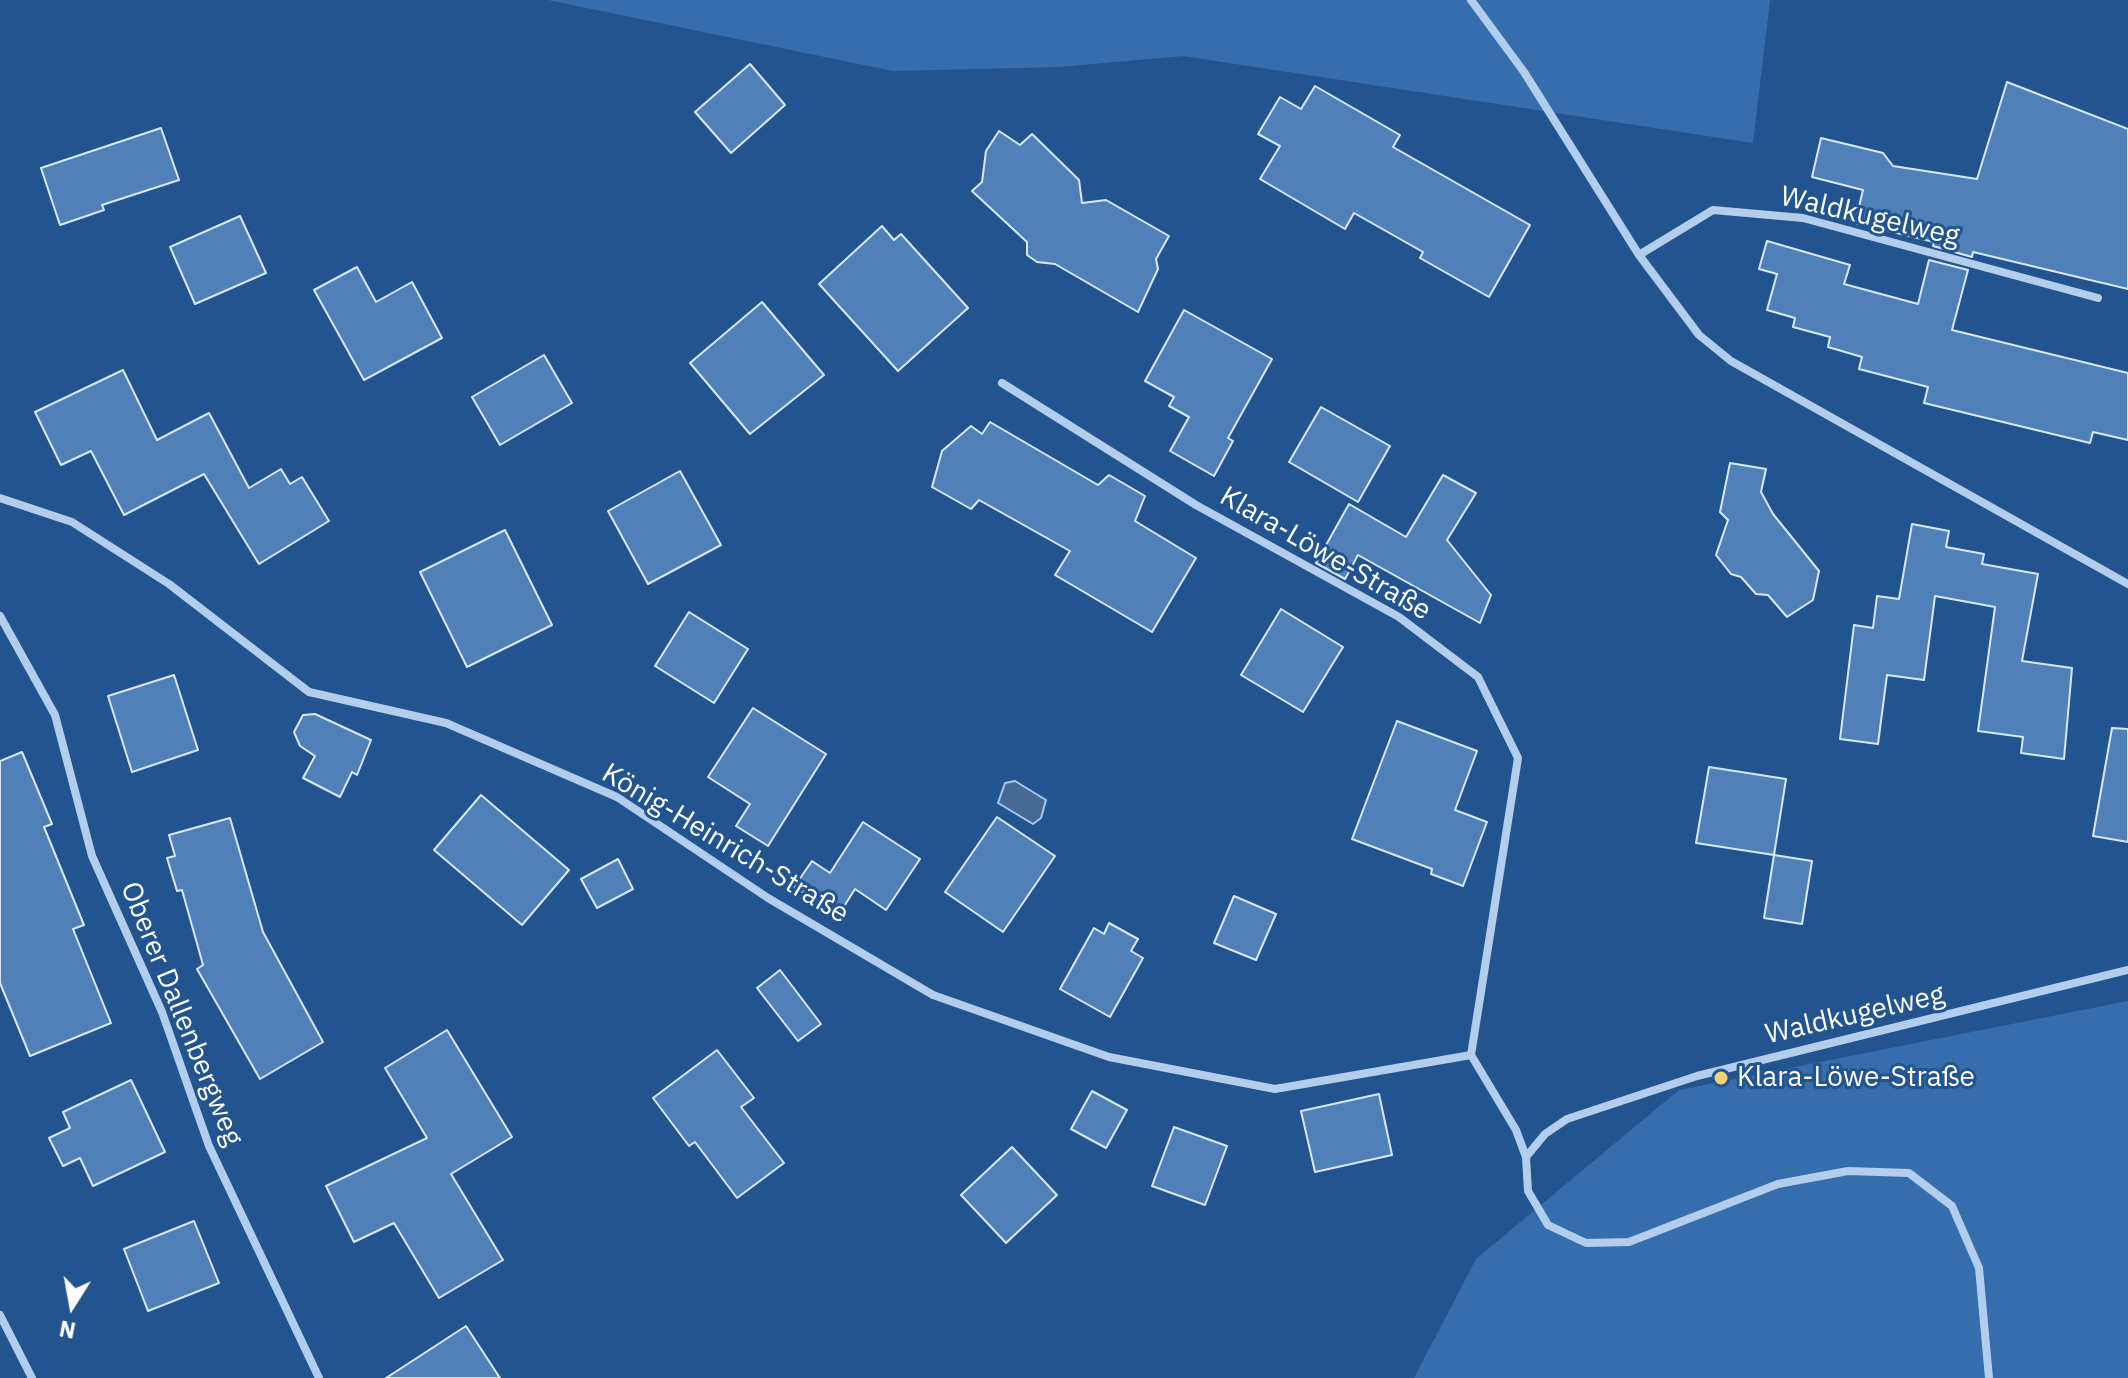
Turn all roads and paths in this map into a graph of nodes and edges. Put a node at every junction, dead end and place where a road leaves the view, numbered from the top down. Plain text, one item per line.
1 (1471, 0) edge
2 (1639, 255) junction
3 (2098, 298) dead end
4 (1002, 383) dead end
5 (0, 498) edge
6 (2128, 573) edge
7 (2119, 579) junction
8 (2128, 584) edge
9 (0, 616) edge
10 (2128, 970) edge
11 (1471, 1055) junction
12 (1526, 1157) junction
13 (0, 1315) edge
14 (32, 1378) edge
15 (319, 1378) edge
16 (1989, 1378) edge

1 - 2 street
2 - 3 street, Waldkugelweg
2 - 7 street
4 - 11 street, Klara-Löwe-Straße
5 - 11 street, König-Heinrich-Straße
6 - 7 street
7 - 8 street
9 - 15 street, Oberer Dallenbergweg
10 - 12 street, Waldkugelweg
11 - 12 street
12 - 16 street
13 - 14 street

